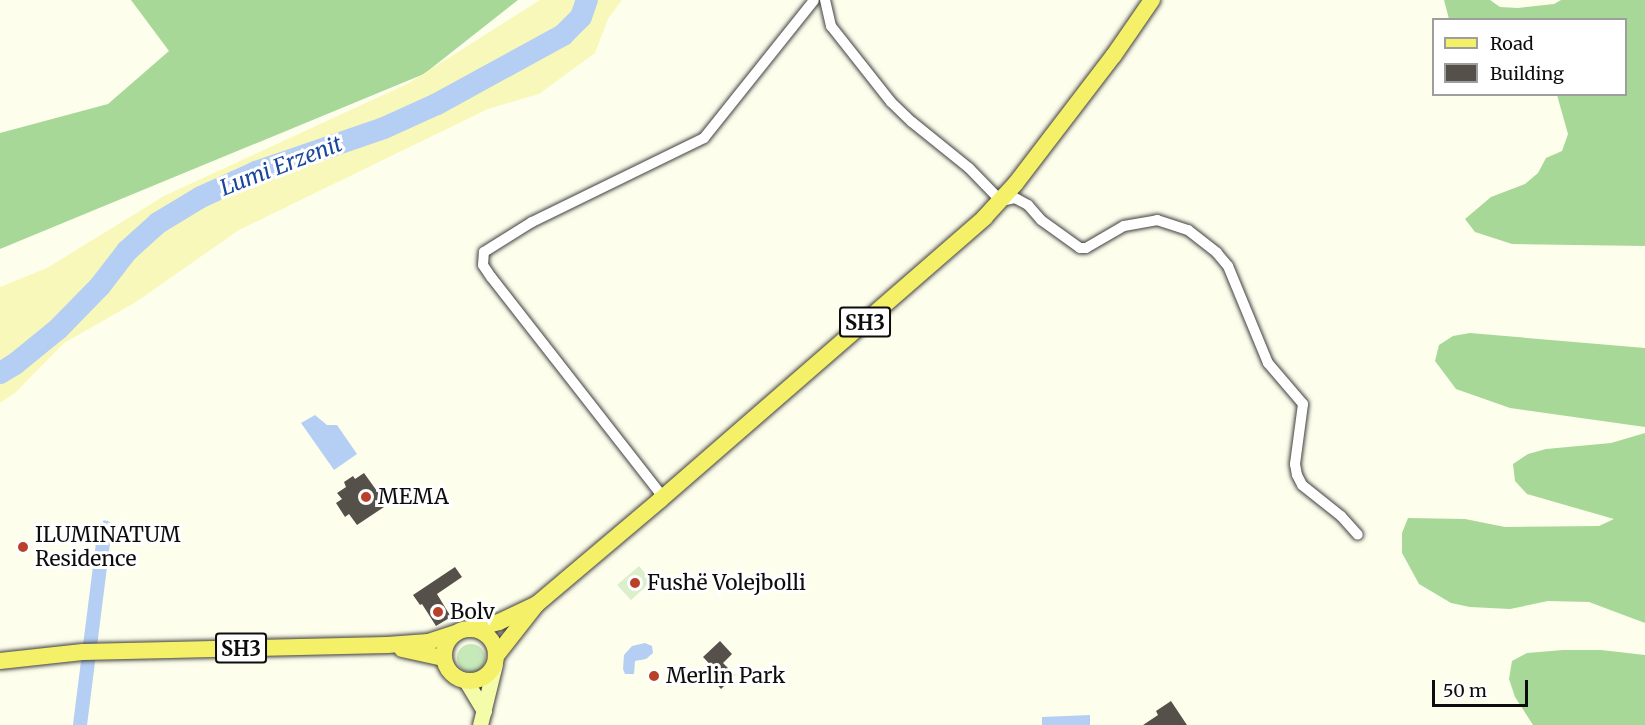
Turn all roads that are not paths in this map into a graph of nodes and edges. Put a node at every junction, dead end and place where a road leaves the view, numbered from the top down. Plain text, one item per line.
1 (814, 0) edge
2 (825, 0) edge
3 (1152, 0) edge
4 (1001, 201) junction
5 (663, 497) junction
6 (1358, 535) dead end
7 (537, 604) junction
8 (473, 629) junction
9 (454, 633) junction
10 (387, 645) junction
11 (443, 658) junction
12 (495, 660) junction
13 (0, 661) edge
14 (466, 681) junction
15 (482, 718) edge

1 - 5 street
2 - 4 street
3 - 4 main road, SH3
4 - 5 main road, SH3
4 - 6 street
5 - 7 main road, SH3
7 - 8 main road, SH3
7 - 12 main road, SH3
8 - 9 main road, SH3
8 - 12 main road
9 - 10 main road, SH3
9 - 11 main road
10 - 11 main road, SH3
10 - 13 main road, SH3
11 - 14 main road
12 - 14 main road, SH3
12 - 15 main road
14 - 15 main road

